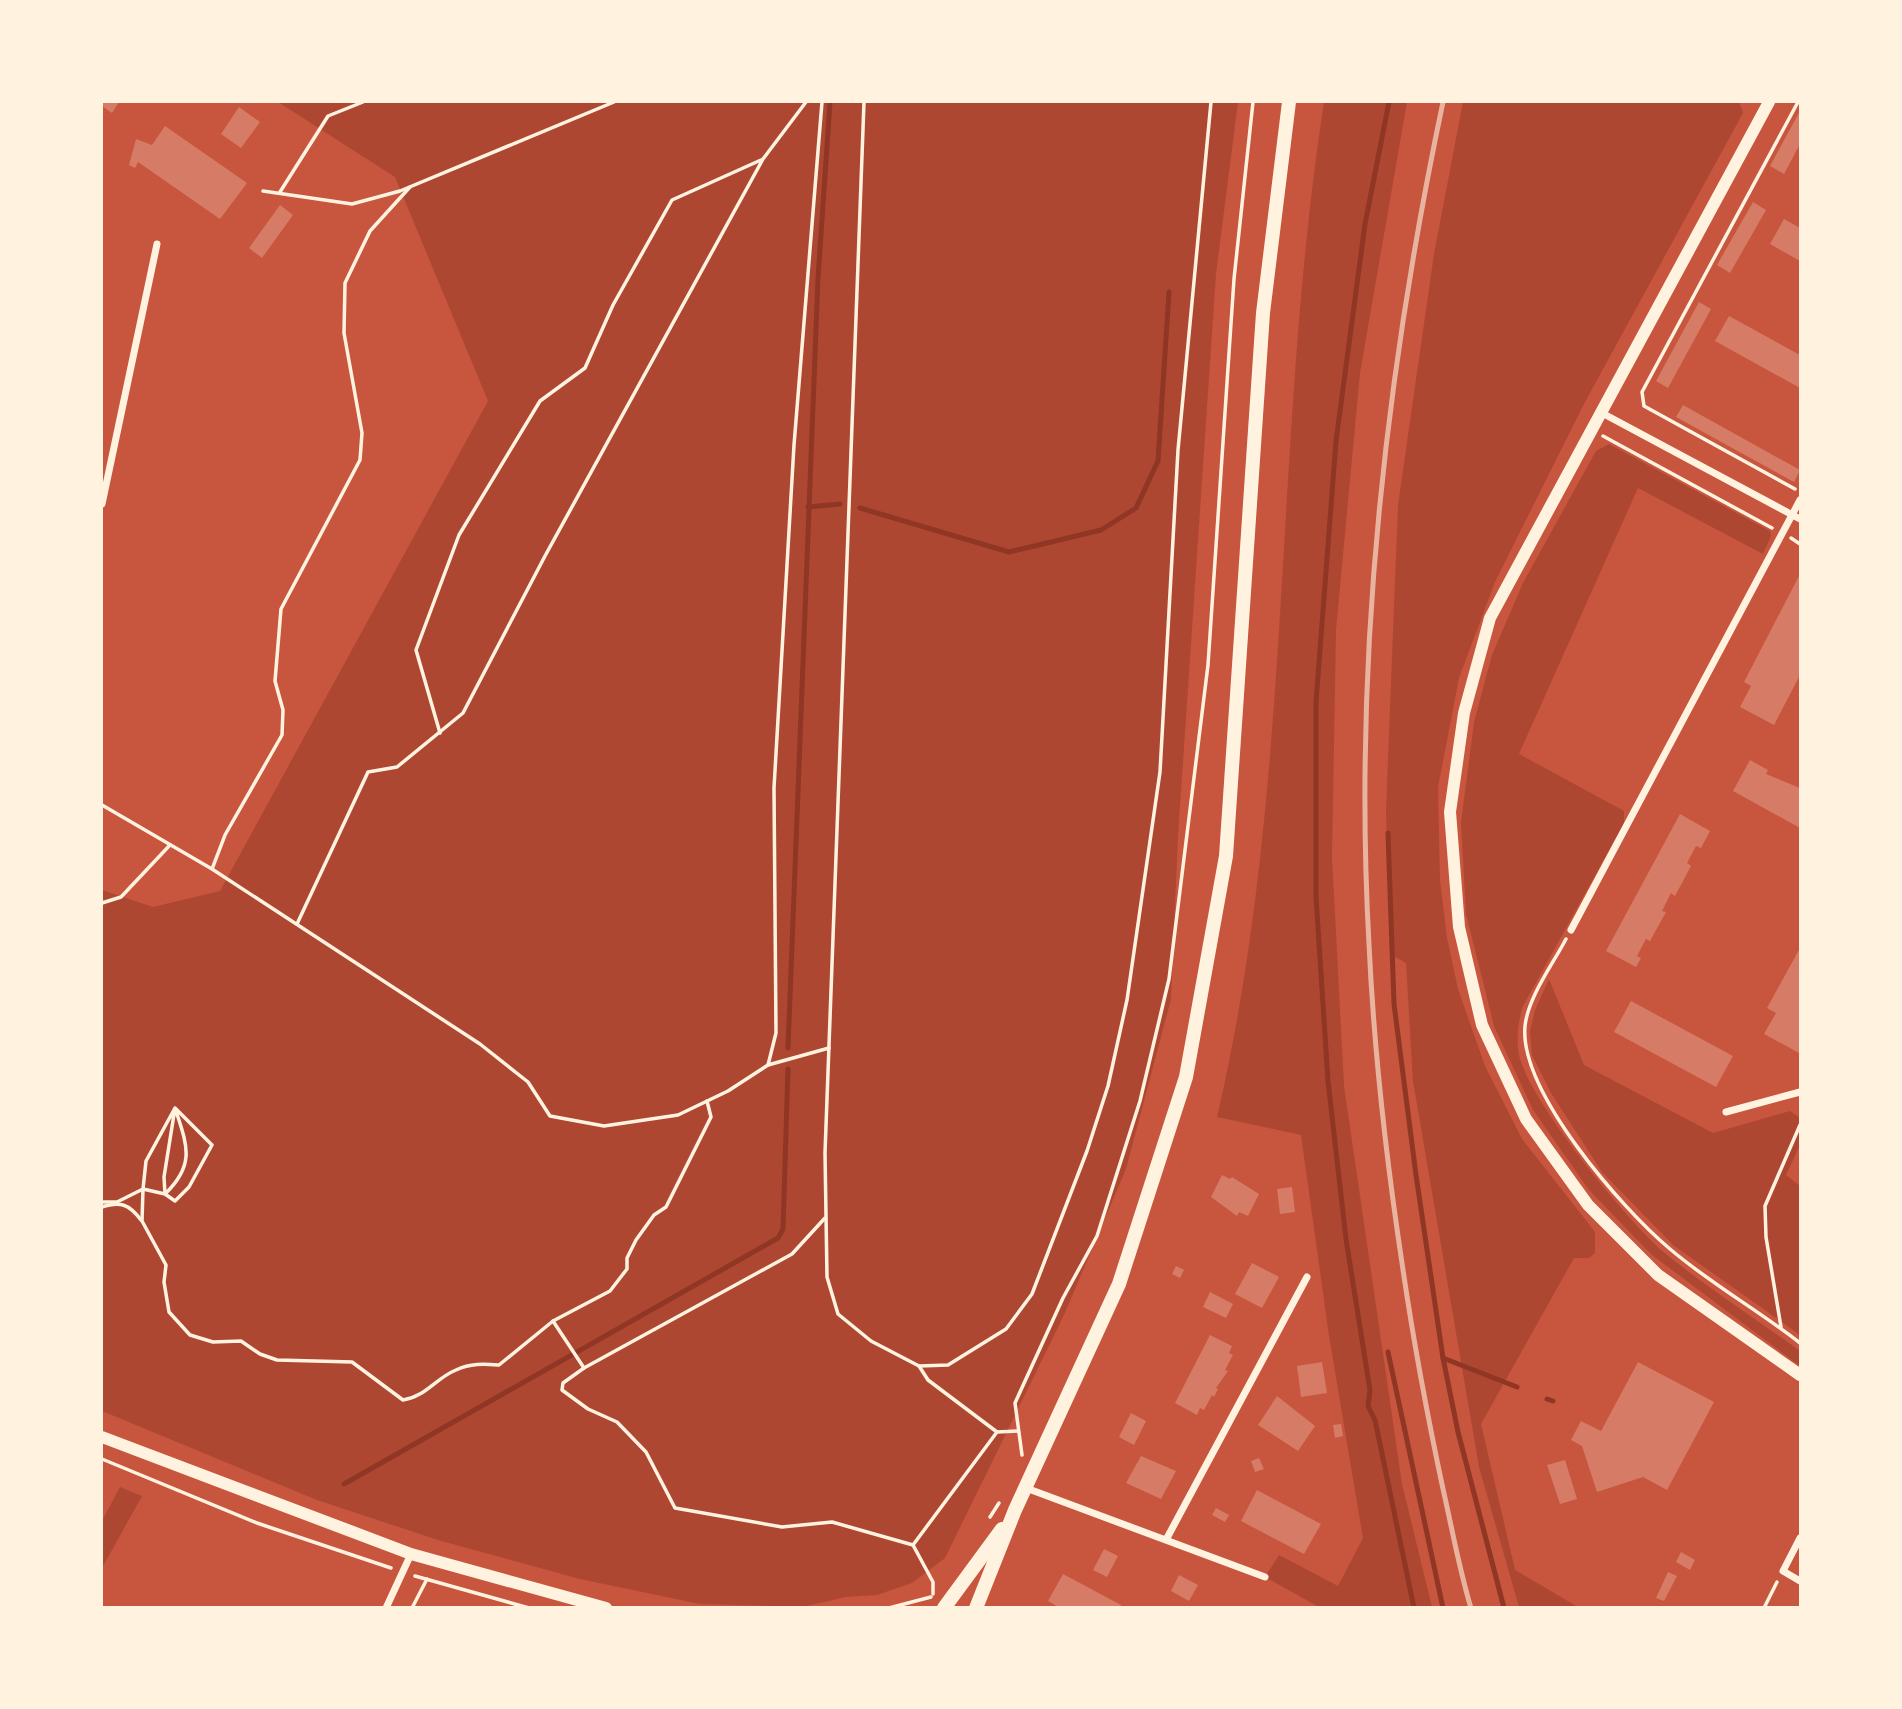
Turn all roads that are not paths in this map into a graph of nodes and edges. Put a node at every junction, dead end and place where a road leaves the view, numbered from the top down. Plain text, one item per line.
1 (1289, 102) edge
2 (1769, 102) edge
3 (156, 244) dead end
4 (1602, 413) junction
5 (1801, 500) edge
6 (102, 504) edge
7 (1797, 517) edge
8 (1571, 930) road end
9 (1801, 1091) edge
10 (1727, 1112) dead end
11 (1307, 1277) dead end
12 (1801, 1376) edge
13 (102, 1437) edge
14 (1026, 1488) junction
15 (1014, 1510) junction
16 (1167, 1538) junction
17 (1801, 1538) edge
18 (411, 1554) junction
19 (1265, 1577) dead end
20 (1801, 1581) edge
21 (946, 1605) edge
22 (386, 1608) edge
23 (606, 1608) edge
24 (976, 1608) edge

1 - 14 main road
2 - 4 street
3 - 6 street
4 - 7 street
4 - 12 street
5 - 7 street
7 - 8 street
9 - 10 street
11 - 16 street
13 - 18 street
14 - 15 main road
14 - 16 street
15 - 21 main road
15 - 24 main road
16 - 19 street
17 - 20 street
18 - 22 street
18 - 23 street

